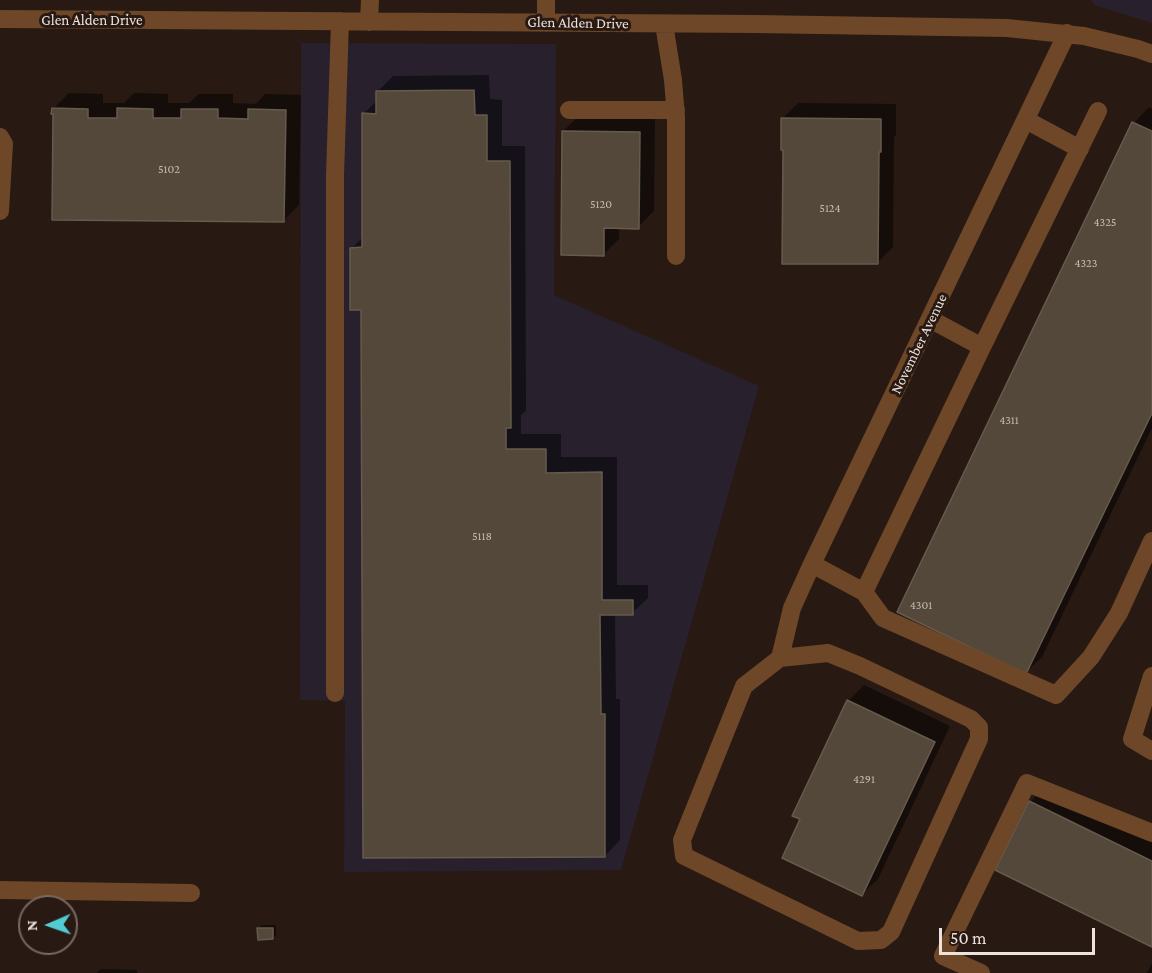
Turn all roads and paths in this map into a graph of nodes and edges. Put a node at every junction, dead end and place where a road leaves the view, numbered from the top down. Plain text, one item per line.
1 (370, 0) edge
2 (546, 0) edge
3 (0, 19) edge
4 (340, 21) junction
5 (369, 21) junction
6 (546, 23) junction
7 (664, 24) junction
8 (1066, 33) junction
9 (1152, 54) edge
10 (569, 110) dead end
11 (676, 110) junction
12 (1098, 111) dead end
13 (1026, 120) junction
14 (0, 137) edge
15 (1080, 149) junction
16 (0, 211) edge
17 (676, 255) dead end
18 (930, 319) junction
19 (982, 346) junction
20 (1152, 541) edge
21 (812, 564) junction
22 (864, 592) junction
23 (780, 658) junction
24 (1152, 676) edge
25 (335, 693) dead end
26 (1152, 752) edge
27 (1152, 833) edge
28 (0, 890) edge
29 (191, 893) dead end
30 (981, 973) edge

1 - 5 street
2 - 6 street
3 - 4 street, Glen Alden Drive
4 - 5 street, Glen Alden Drive
4 - 25 street
5 - 6 street, Glen Alden Drive
6 - 7 street, Glen Alden Drive
7 - 8 street, Glen Alden Drive
7 - 11 street
8 - 9 street, Glen Alden Drive
8 - 13 street, November Avenue
10 - 11 street
11 - 17 street
12 - 15 street
13 - 15 street
13 - 18 street, November Avenue
14 - 16 street
15 - 19 street
18 - 19 street
18 - 21 street, November Avenue
19 - 22 street
20 - 22 street
21 - 22 street
21 - 23 street, November Avenue
23 - 23 street
24 - 26 street
27 - 30 street
28 - 29 street

